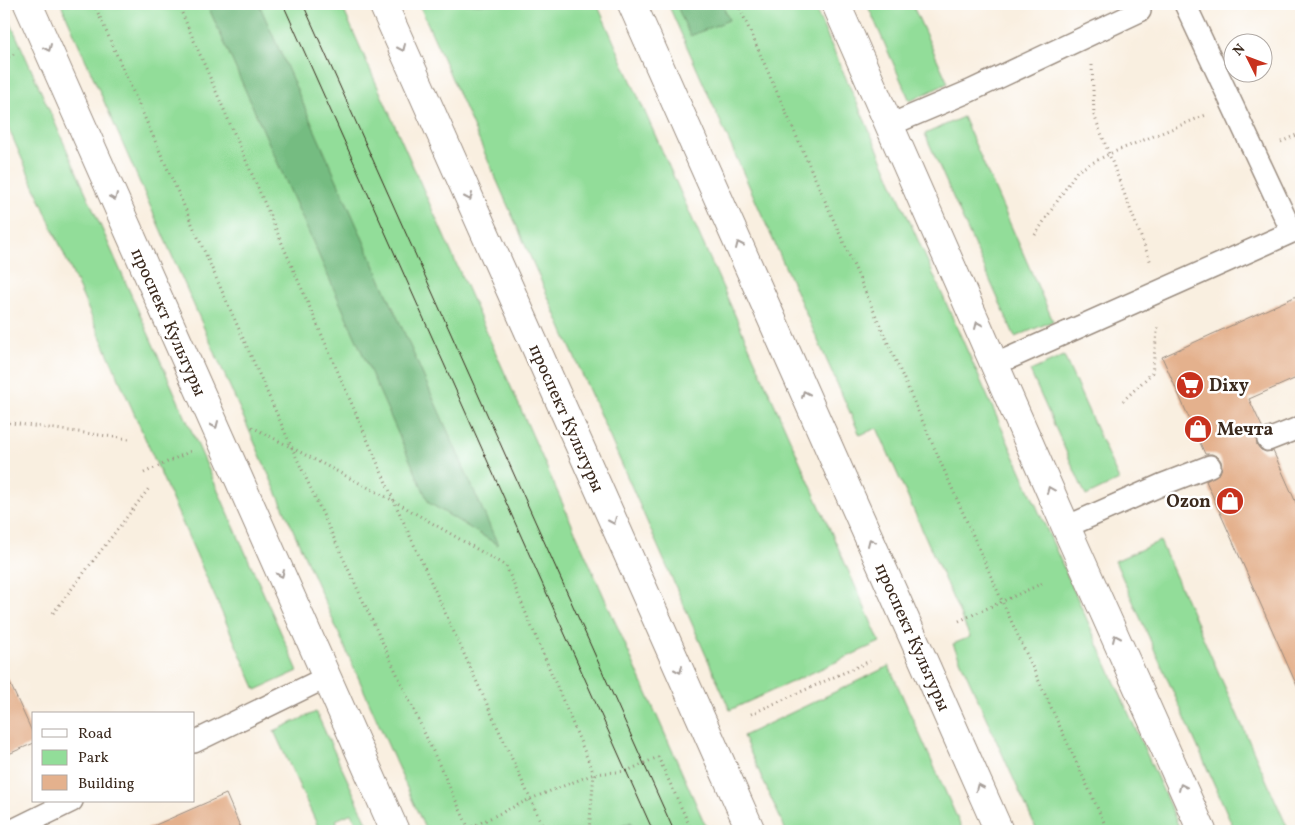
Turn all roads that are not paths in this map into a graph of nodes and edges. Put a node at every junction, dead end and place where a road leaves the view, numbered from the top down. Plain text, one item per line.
1 (28, 4) edge
2 (383, 4) edge
3 (632, 4) edge
4 (836, 4) edge
5 (1185, 4) edge
6 (1145, 6) edge
7 (890, 126) junction
8 (1296, 232) edge
9 (996, 364) junction
10 (1301, 426) edge
11 (1268, 440) dead end
12 (1210, 466) dead end
13 (1066, 527) junction
14 (327, 676) junction
15 (195, 742) edge
16 (70, 802) edge
17 (11, 831) edge
18 (396, 831) edge
19 (751, 831) edge
20 (999, 831) edge
21 (1202, 831) edge

1 -> 14 street, проспект Культуры
2 -> 19 street, проспект Культуры
20 -> 3 street, проспект Культуры
4 - 7 street
5 - 8 lane
6 - 7 lane
9 -> 7 street
8 - 9 lane
13 -> 9 street
10 - 11 lane
12 - 13 lane
21 -> 13 street
14 - 15 lane
14 - 18 street, проспект Культуры
16 - 17 lane

